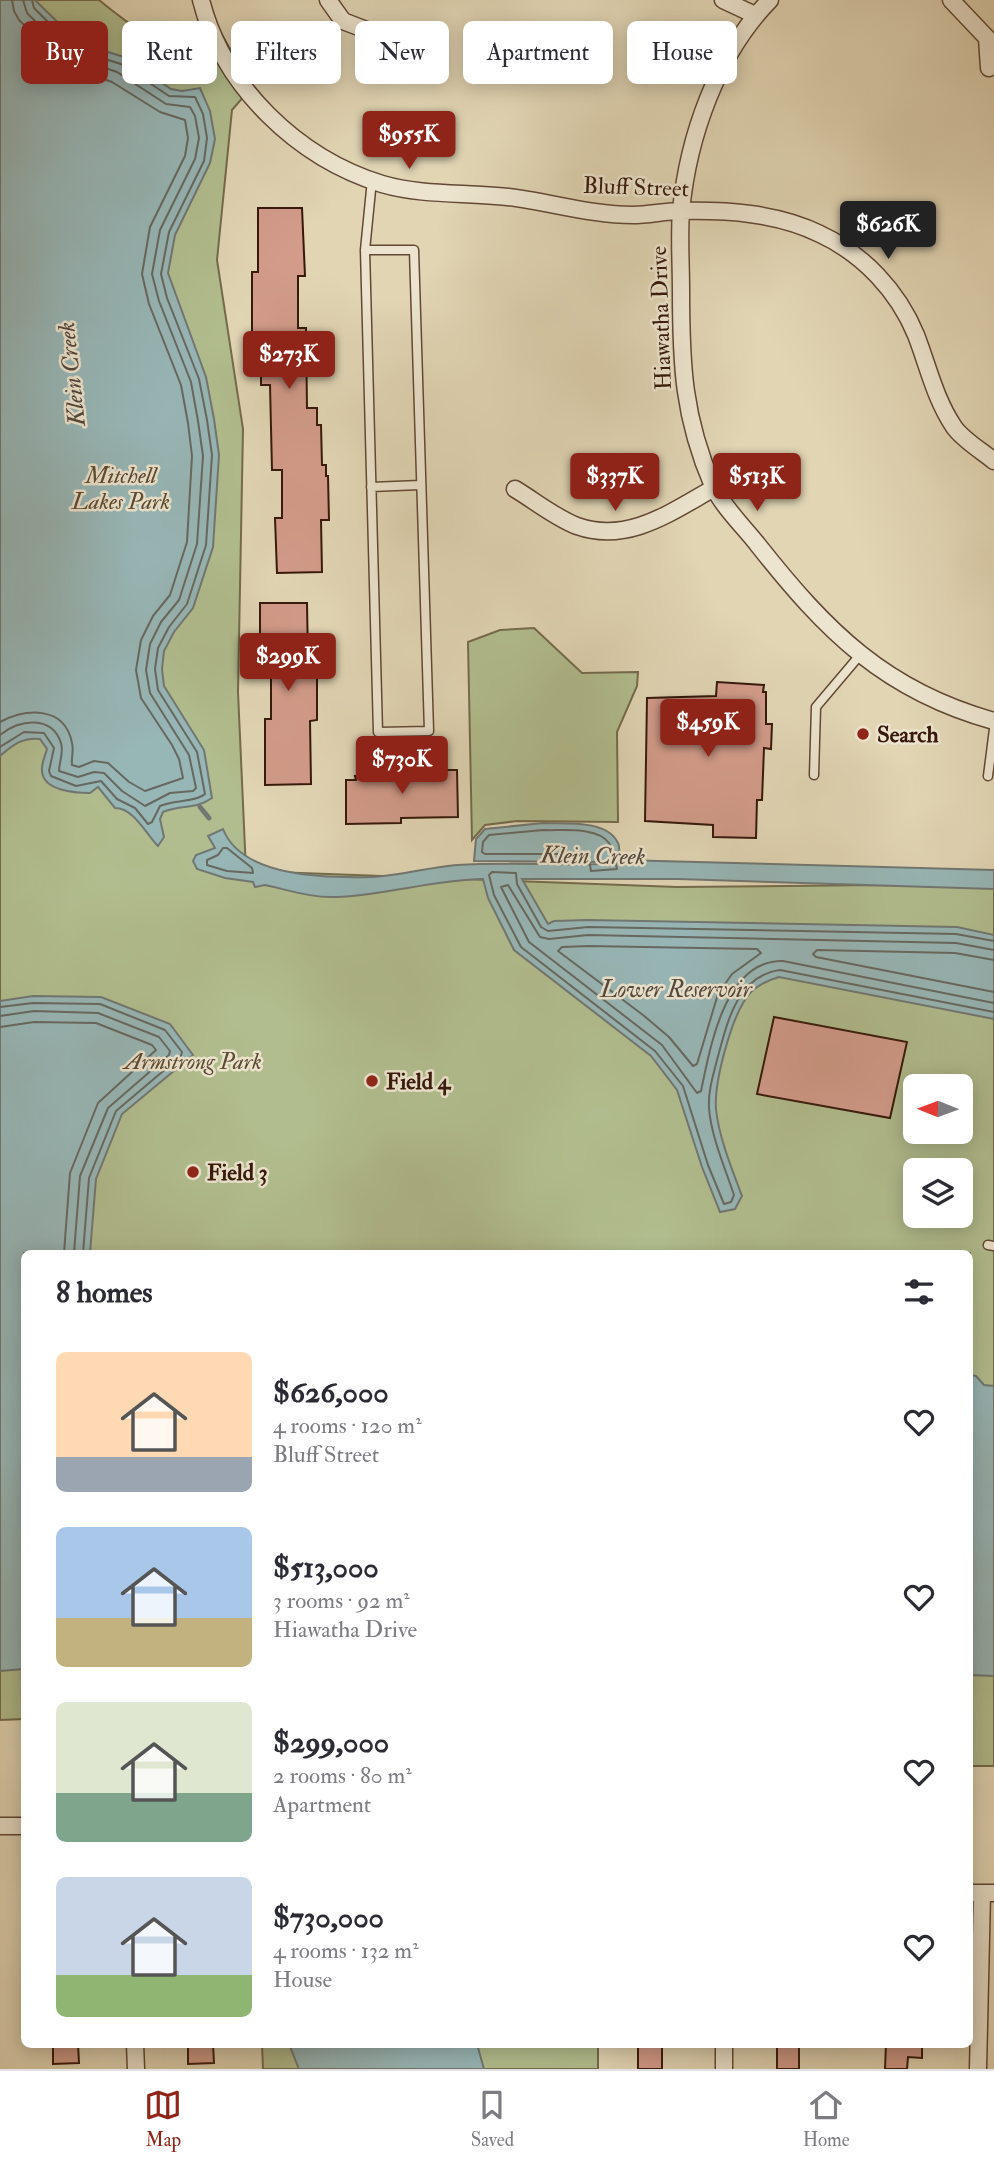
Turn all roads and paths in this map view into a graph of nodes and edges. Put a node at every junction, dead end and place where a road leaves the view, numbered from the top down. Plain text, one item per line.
1 (201, 0) edge
2 (328, 0) edge
3 (723, 0) edge
4 (770, 0) edge
5 (951, 0) edge
6 (755, 15) junction
7 (355, 26) edge
8 (989, 68) dead end
9 (372, 180) junction
10 (681, 211) junction
11 (365, 250) junction
12 (994, 461) edge
13 (420, 485) junction
14 (371, 487) junction
15 (714, 488) junction
16 (515, 489) dead end
17 (860, 655) junction
18 (994, 721) edge
19 (994, 729) edge
20 (814, 775) dead end
21 (988, 776) dead end
22 (0, 1826) edge
23 (21, 1826) edge
24 (982, 1893) edge
25 (135, 2048) edge
26 (724, 2048) edge
27 (136, 2069) edge
28 (724, 2069) edge
29 (978, 2069) edge

1 - 9 street, Bluff Street
2 - 7 street
3 - 6 street
4 - 6 street, Hiawatha Drive
5 - 8 street
6 - 10 street, Hiawatha Drive
9 - 10 street, Bluff Street
9 - 11 lane
10 - 12 street, Bluff Street
10 - 15 street, Hiawatha Drive
11 - 13 lane
11 - 14 lane
13 - 14 lane
13 - 14 lane
15 - 16 street
15 - 17 street, Hiawatha Drive
17 - 18 street, Hiawatha Drive
17 - 20 lane
19 - 21 lane
22 - 23 street
24 - 29 street
25 - 27 street
26 - 28 street

